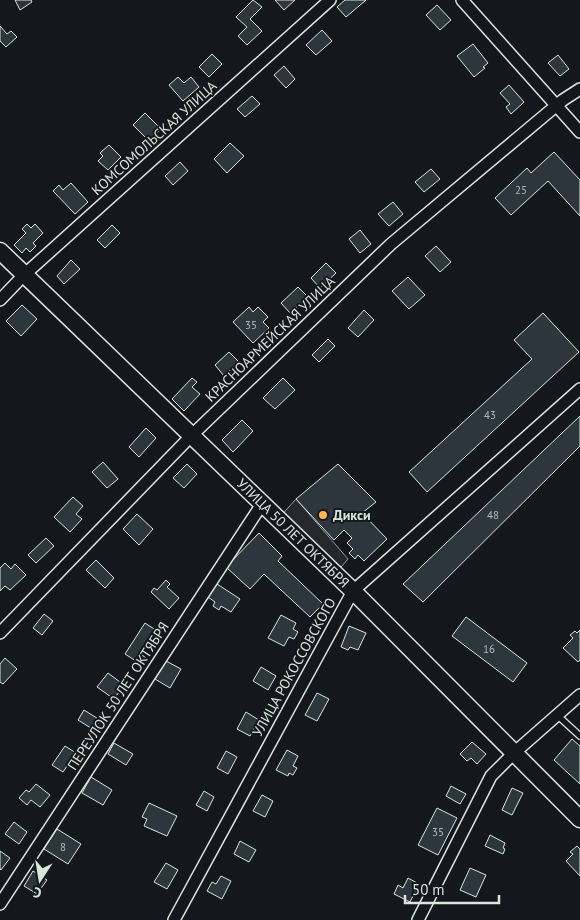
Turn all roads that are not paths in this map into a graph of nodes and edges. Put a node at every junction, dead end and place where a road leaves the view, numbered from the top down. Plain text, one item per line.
1 (330, 0) edge
2 (462, 0) edge
3 (580, 88) edge
4 (556, 106) junction
5 (580, 132) edge
6 (0, 251) edge
7 (24, 275) junction
8 (0, 300) edge
9 (580, 389) edge
10 (191, 436) junction
11 (262, 504) junction
12 (353, 591) junction
13 (0, 633) edge
14 (580, 695) edge
15 (557, 715) junction
16 (580, 736) edge
17 (514, 753) junction
18 (580, 820) edge
19 (0, 904) edge
20 (174, 920) edge
21 (418, 920) edge

1 - 7 street, КОМСОМОЛЬСКАЯ УЛИЦА
2 - 4 street
3 - 4 street, КРАСНОАРМЕЙСКАЯ УЛИЦА
4 - 5 street
4 - 10 street, КРАСНОАРМЕЙСКАЯ УЛИЦА
6 - 7 street, УЛИЦА 50 ЛЕТ ОКТЯБРЯ
7 - 8 street, КОМСОМОЛЬСКАЯ УЛИЦА
7 - 10 street, УЛИЦА 50 ЛЕТ ОКТЯБРЯ
9 - 12 street, УЛИЦА РОКОССОВСКОГО
10 - 11 street, УЛИЦА 50 ЛЕТ ОКТЯБРЯ
10 - 13 street, КРАСНОАРМЕЙСКАЯ УЛИЦА
11 - 12 street, УЛИЦА 50 ЛЕТ ОКТЯБРЯ
11 - 19 street, ПЕРЕУЛОК 50 ЛЕТ ОКТЯБРЯ
12 - 17 street, УЛИЦА 50 ЛЕТ ОКТЯБРЯ
12 - 20 street, УЛИЦА РОКОССОВСКОГО
14 - 15 street
15 - 16 lane
15 - 17 street
17 - 18 street, УЛИЦА 50 ЛЕТ ОКТЯБРЯ
17 - 21 street

